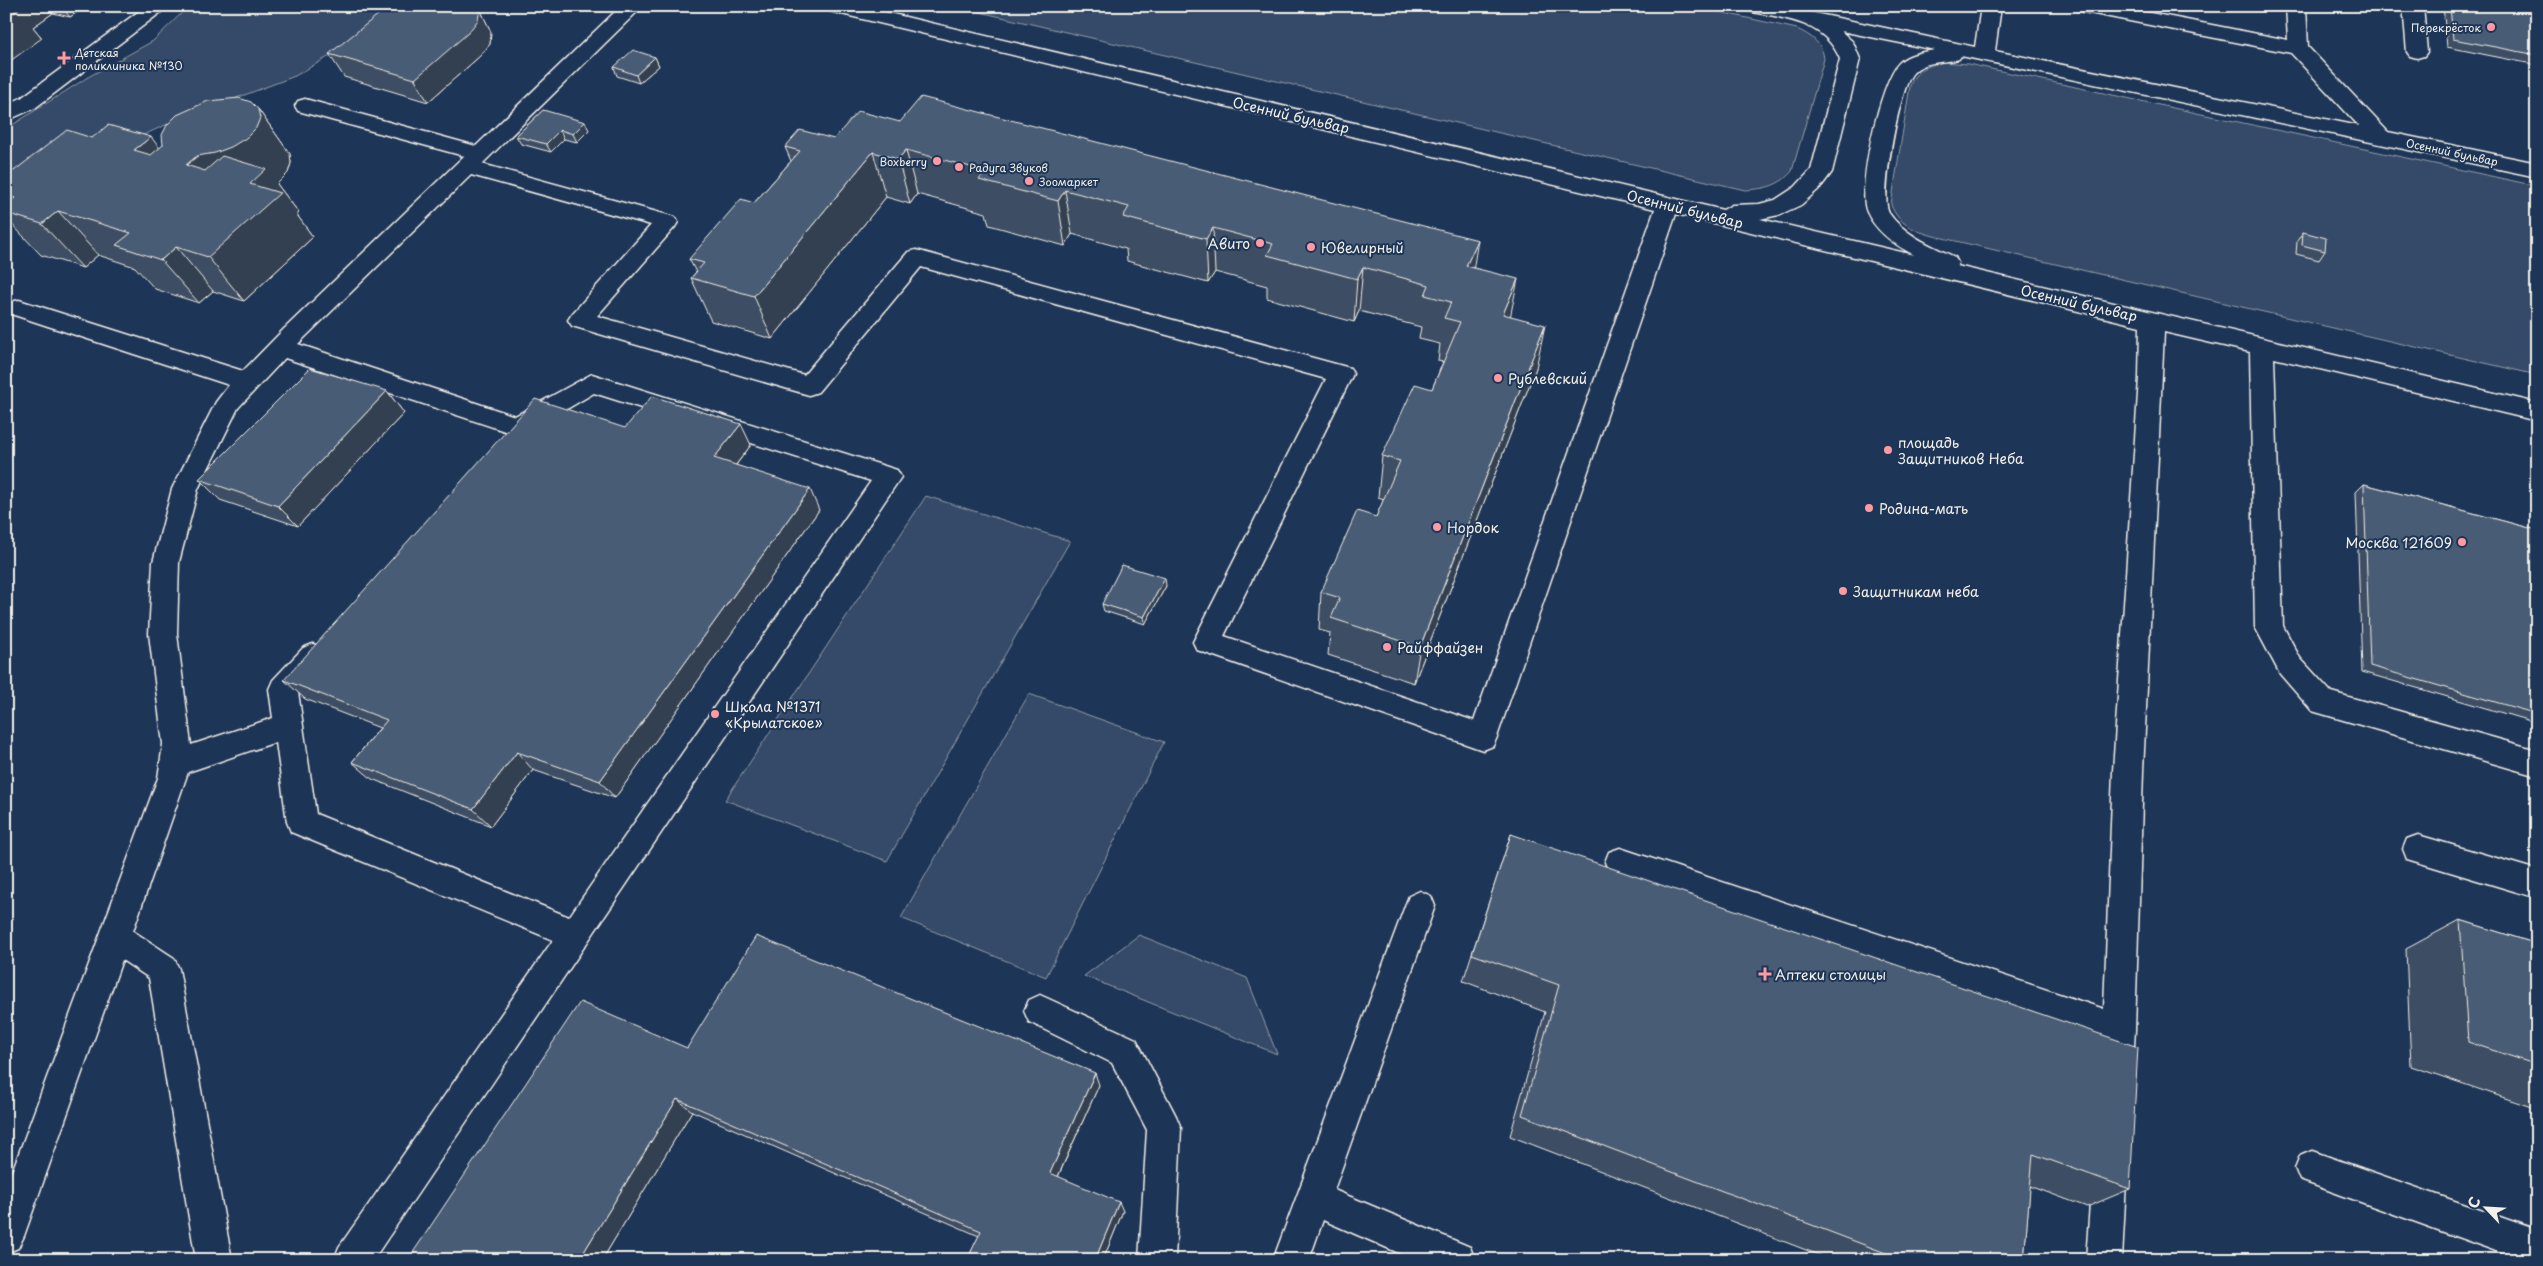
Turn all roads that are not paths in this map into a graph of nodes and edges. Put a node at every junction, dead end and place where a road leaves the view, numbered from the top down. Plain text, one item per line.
1 (159, 6) edge
2 (633, 6) edge
3 (832, 6) edge
4 (1751, 6) edge
5 (1992, 6) edge
6 (2084, 6) edge
7 (2296, 6) edge
8 (2413, 6) edge
9 (1786, 14) junction
10 (2298, 48) junction
11 (2417, 52) dead end
12 (1978, 53) junction
13 (305, 106) dead end
14 (6, 114) edge
15 (2380, 136) junction
16 (474, 161) junction
17 (2537, 170) edge
18 (1674, 207) junction
19 (1983, 281) junction
20 (19, 308) dead end
21 (2152, 321) junction
22 (2262, 346) junction
23 (280, 347) junction
24 (247, 382) junction
25 (2537, 412) edge
26 (329, 638) edge
27 (288, 725) junction
28 (175, 764) junction
29 (2537, 764) edge
30 (2418, 849) dead end
31 (1620, 862) dead end
32 (2537, 884) edge
33 (1420, 906) dead end
34 (574, 934) junction
35 (115, 937) junction
36 (1040, 1011) dead end
37 (2119, 1030) junction
38 (2312, 1168) dead end
39 (1312, 1198) junction
40 (6, 1236) edge
41 (2537, 1248) edge
42 (214, 1260) edge
43 (352, 1260) edge
44 (1157, 1260) edge
45 (1291, 1260) edge
46 (1457, 1260) edge
47 (2104, 1260) edge

1 - 14 street
2 - 16 street
3 - 18 street, Осенний бульвар
4 - 9 street, Осенний бульвар
5 - 12 street
6 - 10 street
7 - 10 street
8 - 11 street
9 - 12 street, Осенний бульвар
9 - 18 street
10 - 15 street
12 - 15 street, Осенний бульвар
12 - 19 street
13 - 16 street
15 - 17 street, Осенний бульвар
16 - 18 street
16 - 23 street
18 - 19 street, Осенний бульвар
19 - 21 street, Осенний бульвар
20 - 24 street
21 - 22 street, Осенний бульвар
21 - 37 street
22 - 25 street, Осенний бульвар
22 - 29 street
23 - 24 street
23 - 34 street
24 - 28 street
26 - 27 street
27 - 28 street
27 - 34 street
28 - 35 street
30 - 32 street
31 - 37 street
33 - 39 street
34 - 43 street
35 - 40 street
35 - 42 street
36 - 44 street
37 - 47 street
38 - 41 street
39 - 45 street
39 - 46 street

